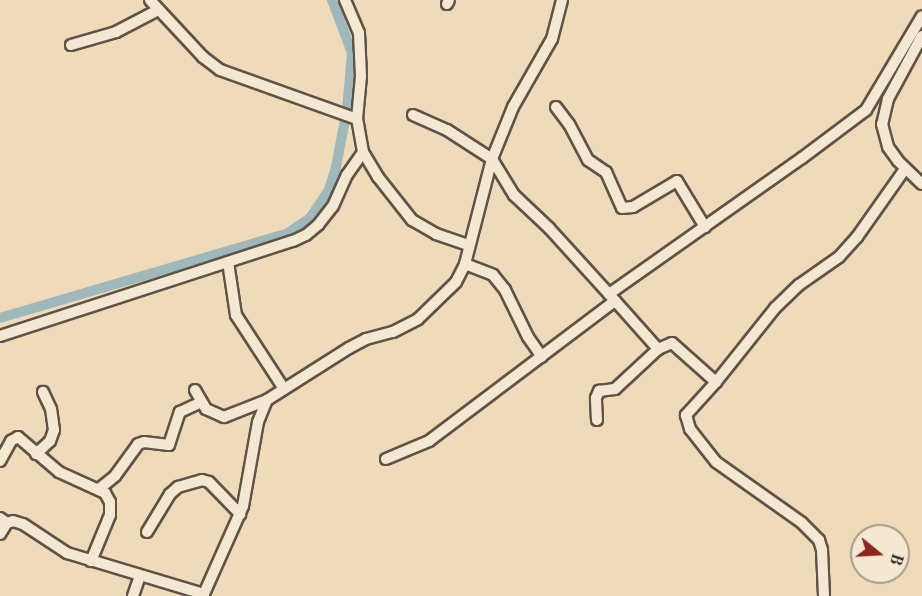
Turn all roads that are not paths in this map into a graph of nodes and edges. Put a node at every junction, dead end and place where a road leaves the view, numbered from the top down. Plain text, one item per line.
1 (150, 0) edge
2 (345, 0) edge
3 (562, 0) edge
4 (158, 10) junction
5 (922, 16) edge
6 (922, 36) edge
7 (71, 45) dead end
8 (556, 107) dead end
9 (413, 115) dead end
10 (357, 119) junction
11 (363, 152) junction
12 (492, 159) junction
13 (906, 169) junction
14 (922, 184) edge
15 (705, 227) junction
16 (468, 245) junction
17 (228, 262) junction
18 (465, 264) junction
19 (612, 298) junction
20 (0, 336) edge
21 (658, 349) junction
22 (542, 357) junction
23 (716, 382) junction
24 (284, 389) junction
25 (195, 390) dead end
26 (43, 392) dead end
27 (267, 400) junction
28 (201, 402) junction
29 (597, 420) dead end
30 (36, 454) junction
31 (386, 459) dead end
32 (0, 461) edge
33 (99, 489) junction
34 (240, 514) junction
35 (4, 520) edge
36 (147, 532) dead end
37 (0, 534) edge
38 (91, 561) junction
39 (140, 576) junction
40 (204, 595) edge
41 (133, 596) edge
42 (824, 596) edge

1 - 4 street
2 - 10 street
3 - 12 street
4 - 7 street
4 - 10 street
5 - 15 street
6 - 13 street
8 - 15 street
9 - 12 street
10 - 11 street
11 - 16 street
11 - 17 street
12 - 16 street
12 - 19 street
13 - 14 street
13 - 23 street
15 - 19 street
16 - 18 street
17 - 20 street
17 - 24 street
18 - 22 street
18 - 24 street
19 - 21 street
19 - 22 street
21 - 23 street
21 - 29 street
22 - 31 street
23 - 42 street
24 - 27 street
25 - 28 street
26 - 30 street
27 - 28 street
27 - 34 street
28 - 33 street
30 - 32 street
30 - 33 street
33 - 38 street
34 - 36 street
34 - 40 street
35 - 37 street
35 - 38 street
38 - 39 street
39 - 40 street
39 - 41 street

